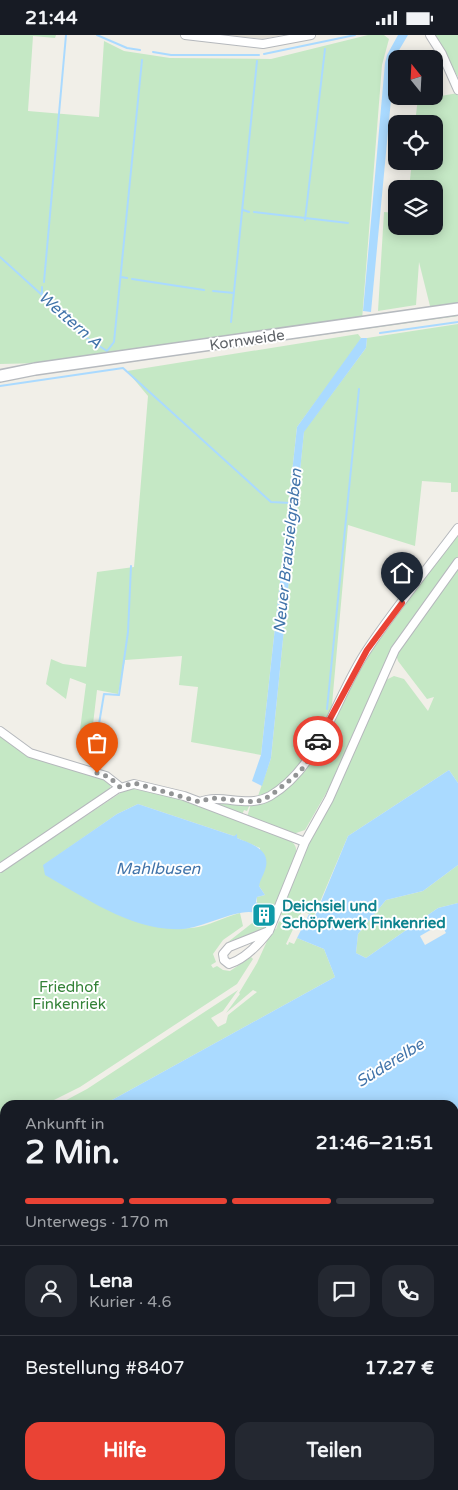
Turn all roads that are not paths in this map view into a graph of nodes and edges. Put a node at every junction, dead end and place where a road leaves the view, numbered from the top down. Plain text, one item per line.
1 (185, 35) edge
2 (311, 35) edge
3 (430, 35) edge
4 (458, 90) edge
5 (458, 309) edge
6 (35, 369) junction
7 (0, 370) edge
8 (0, 376) edge
9 (458, 527) edge
10 (458, 562) edge
11 (0, 731) edge
12 (120, 787) junction
13 (200, 802) junction
14 (305, 842) junction
15 (0, 868) edge
16 (269, 931) junction

1 - 2 street
3 - 4 street
5 - 6 main road, Kornweide
6 - 7 main road, Kornweide
6 - 8 main road, Kornweide
9 - 13 street
10 - 14 street
11 - 12 street
12 - 13 street
12 - 15 street
13 - 14 street
14 - 16 street
16 - 16 street

